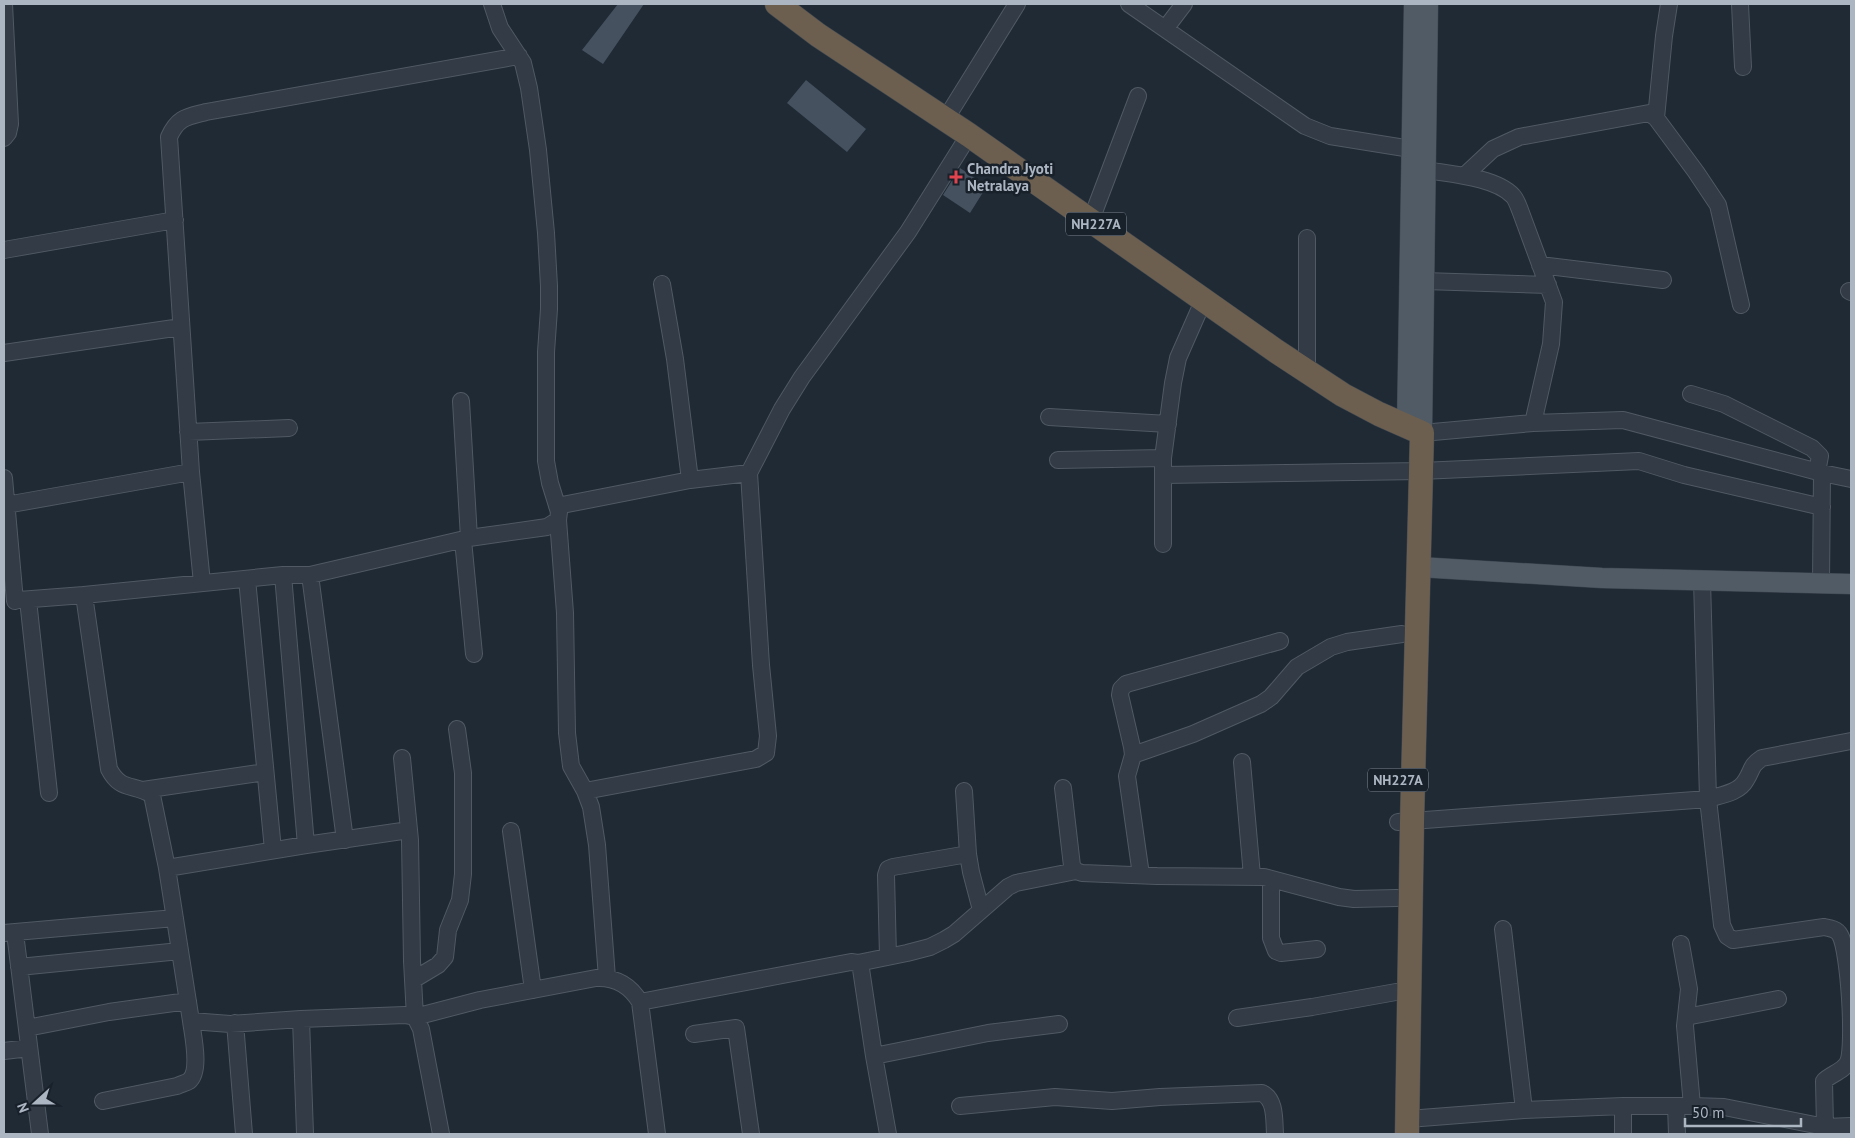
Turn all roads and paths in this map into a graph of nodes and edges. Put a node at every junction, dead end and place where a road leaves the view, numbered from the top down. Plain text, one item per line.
1 (4, 4) edge
2 (492, 4) edge
3 (777, 4) edge
4 (1017, 4) edge
5 (1129, 4) edge
6 (1184, 4) edge
7 (1414, 4) edge
8 (1428, 4) edge
9 (1669, 4) edge
10 (1740, 4) edge
11 (1165, 30) junction
12 (519, 56) junction
13 (1743, 67) dead end
14 (1138, 96) dead end
15 (1656, 118) junction
16 (946, 120) junction
17 (969, 136) junction
18 (4, 138) edge
19 (1411, 149) junction
20 (1426, 170) junction
21 (1464, 176) junction
22 (175, 220) junction
23 (1091, 220) junction
24 (1307, 238) dead end
25 (4, 250) edge
26 (1540, 265) junction
27 (1663, 280) dead end
28 (1424, 281) junction
29 (662, 284) dead end
30 (1548, 285) junction
31 (1204, 299) junction
32 (1741, 305) dead end
33 (182, 327) junction
34 (4, 353) edge
35 (1307, 371) junction
36 (1690, 394) dead end
37 (462, 402) dead end
38 (1049, 417) dead end
39 (1534, 423) junction
40 (1168, 424) junction
41 (289, 428) dead end
42 (1415, 429) junction
43 (188, 432) junction
44 (1163, 458) junction
45 (1058, 460) dead end
46 (1414, 471) junction
47 (191, 472) junction
48 (1820, 472) junction
49 (750, 473) junction
50 (1164, 475) junction
51 (4, 478) edge
52 (1851, 479) edge
53 (690, 480) junction
54 (6, 505) junction
55 (1822, 508) junction
56 (557, 513) junction
57 (466, 539) junction
58 (1163, 544) dead end
59 (1419, 568) junction
60 (283, 575) junction
61 (310, 575) junction
62 (247, 579) junction
63 (1702, 580) junction
64 (202, 583) junction
65 (1821, 583) junction
66 (1851, 584) edge
67 (84, 595) junction
68 (16, 601) edge
69 (1402, 634) junction
70 (1280, 641) dead end
71 (474, 654) dead end
72 (457, 729) dead end
73 (1851, 741) edge
74 (1133, 755) junction
75 (402, 758) dead end
76 (1242, 762) dead end
77 (265, 772) junction
78 (1063, 788) dead end
79 (143, 790) junction
80 (585, 791) junction
81 (964, 791) dead end
82 (49, 793) dead end
83 (1708, 799) junction
84 (1405, 822) junction
85 (409, 830) junction
86 (511, 831) dead end
87 (345, 840) junction
88 (306, 845) junction
89 (273, 850) junction
90 (968, 854) junction
91 (167, 868) junction
92 (1076, 871) junction
93 (1141, 875) junction
94 (1252, 876) junction
95 (1271, 879) junction
96 (1397, 898) junction
97 (981, 910) junction
98 (175, 918) junction
99 (1503, 929) dead end
100 (10, 933) edge
101 (1681, 944) dead end
102 (1317, 949) dead end
103 (180, 951) junction
104 (888, 957) junction
105 (858, 962) junction
106 (19, 967) junction
107 (1849, 976) edge
108 (607, 978) junction
109 (413, 980) junction
110 (533, 990) junction
111 (1396, 992) junction
112 (1778, 999) dead end
113 (188, 1001) junction
114 (640, 1002) junction
115 (415, 1017) junction
116 (1686, 1017) junction
117 (1236, 1018) dead end
118 (301, 1019) junction
119 (191, 1021) junction
120 (235, 1023) junction
121 (1059, 1024) dead end
122 (27, 1028) junction
123 (694, 1034) dead end
124 (29, 1048) junction
125 (4, 1051) edge
126 (874, 1056) junction
127 (102, 1101) dead end
128 (960, 1106) dead end
129 (1623, 1106) junction
130 (1684, 1106) junction
131 (1524, 1110) junction
132 (1851, 1126) edge
133 (1825, 1127) junction
134 (1403, 1129) edge
135 (40, 1134) edge
136 (244, 1134) edge
137 (305, 1134) edge
138 (441, 1134) edge
139 (657, 1134) edge
140 (751, 1134) edge
141 (888, 1134) edge
142 (1275, 1134) edge
143 (1623, 1134) edge
144 (1677, 1134) edge

1 - 18 street
2 - 12 street
3 - 16 highway, NH227A
4 - 16 street
5 - 11 street
6 - 11 street
7 - 19 main road
8 - 20 main road
9 - 15 street
10 - 13 street
11 - 19 street
12 - 22 street
12 - 56 street
14 - 23 street
15 - 21 street
15 - 32 street
16 - 17 highway, NH227A
17 - 23 highway, NH227A
17 - 49 street
19 - 42 main road
20 - 21 street
20 - 28 main road
21 - 26 street
22 - 25 street
22 - 33 street
23 - 31 highway, NH227A
24 - 35 street
26 - 27 street
26 - 30 street
28 - 30 street
28 - 42 main road
29 - 53 street
30 - 39 street
31 - 35 highway, NH227A
31 - 40 street
33 - 34 street
33 - 43 street
35 - 42 highway, NH227A
36 - 48 street
37 - 57 street
38 - 40 street
39 - 42 street
39 - 48 street
40 - 44 street
41 - 43 street
42 - 46 highway, NH227A
43 - 47 street
44 - 45 street
44 - 50 street
46 - 50 street
46 - 55 street
46 - 59 highway, NH227A
46 - 69 highway, NH227A
47 - 54 street
47 - 64 street
48 - 52 street
48 - 55 street
49 - 53 street
49 - 80 street
50 - 58 street
51 - 54 street
53 - 56 street
54 - 68 street
55 - 65 street
56 - 57 street
56 - 80 street
57 - 61 street
57 - 71 street
59 - 63 main road
59 - 84 highway, NH227A
60 - 61 street
60 - 62 street
60 - 88 street
61 - 87 street
62 - 64 street
62 - 77 street
63 - 65 main road
63 - 83 street
64 - 67 street
65 - 66 main road
67 - 68 street
67 - 79 street
68 - 82 street
69 - 74 street
69 - 84 highway, NH227A
70 - 74 street
72 - 109 street
73 - 83 street
74 - 93 street
75 - 85 street
76 - 94 street
77 - 79 street
77 - 89 street
78 - 92 street
79 - 91 street
80 - 108 street
81 - 90 street
83 - 84 street
83 - 107 street
84 - 96 highway, NH227A
84 - 134 highway, NH227A
85 - 87 street
85 - 109 street
86 - 110 street
87 - 88 street
88 - 89 street
89 - 91 street
90 - 97 street
90 - 104 street
91 - 98 street
92 - 93 street
92 - 97 street
93 - 94 street
94 - 95 street
95 - 96 street
95 - 102 street
96 - 111 highway, NH227A
97 - 104 street
98 - 100 street
98 - 103 street
99 - 131 street
100 - 106 street
101 - 116 street
103 - 106 street
103 - 113 street
104 - 105 street
105 - 114 street
105 - 126 street
106 - 122 street
107 - 133 street
108 - 110 street
108 - 114 street
109 - 115 street
110 - 115 street
111 - 117 street
111 - 134 highway, NH227A
112 - 116 street
113 - 119 street
113 - 122 street
114 - 139 street
115 - 118 street
115 - 138 street
116 - 130 street
118 - 120 street
118 - 137 street
119 - 120 street
119 - 127 street
120 - 136 street
121 - 126 street
122 - 124 street
123 - 140 street
124 - 125 street
124 - 135 street
126 - 141 street
128 - 142 street
129 - 130 street
129 - 131 street
129 - 143 street
130 - 133 street
130 - 144 street
131 - 134 street
132 - 133 street

